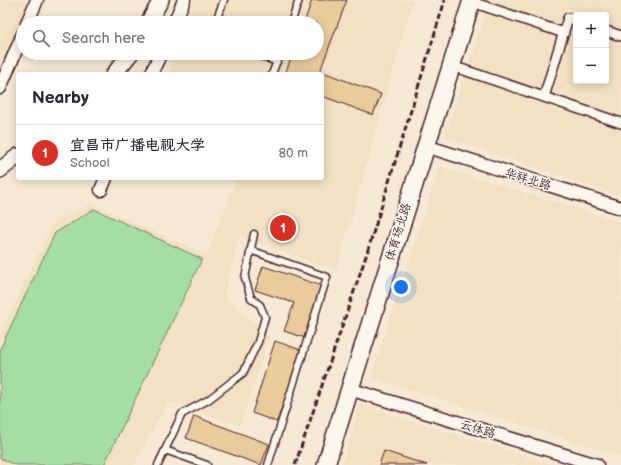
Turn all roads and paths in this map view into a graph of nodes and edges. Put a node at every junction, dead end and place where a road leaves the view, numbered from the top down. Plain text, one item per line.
1 (37, 0) edge
2 (161, 0) edge
3 (184, 0) edge
4 (224, 0) edge
5 (299, 0) edge
6 (478, 2) edge
7 (31, 16) edge
8 (152, 16) edge
9 (177, 16) edge
10 (218, 16) edge
11 (293, 16) edge
12 (573, 19) edge
13 (609, 32) edge
14 (564, 33) junction
15 (621, 36) edge
16 (16, 50) edge
17 (125, 60) edge
18 (158, 60) edge
19 (271, 60) edge
20 (276, 62) joint
21 (461, 69) junction
22 (116, 72) edge
23 (152, 72) edge
24 (273, 72) edge
25 (0, 88) edge
26 (544, 97) junction
27 (621, 123) edge
28 (434, 149) junction
29 (16, 158) edge
30 (0, 170) edge
31 (105, 180) edge
32 (101, 190) dead end
33 (621, 208) edge
34 (254, 234) dead end
35 (250, 250) junction
36 (359, 392) junction
37 (166, 450) junction
38 (158, 465) edge
39 (207, 465) edge
40 (268, 465) edge
41 (326, 465) edge
42 (337, 465) edge
43 (597, 465) edge

1 - 7 street
2 - 8 street
3 - 9 street
4 - 10 lane
5 - 11 lane
6 - 14 street
6 - 21 main road, 体育场北路
6 - 41 main road, 体育场北路
12 - 14 street
13 - 15 street
14 - 26 street
16 - 25 street
17 - 22 street
18 - 23 street
19 - 20 lane
20 - 24 lane
21 - 26 street
21 - 28 main road, 体育场北路
26 - 27 street
28 - 33 street, 华祥北路
28 - 36 main road, 体育场北路
29 - 30 street
31 - 32 street
34 - 35 lane
35 - 37 lane
35 - 40 lane
36 - 42 main road, 体育场北路
36 - 43 street, 云体路
37 - 38 lane
37 - 39 lane

